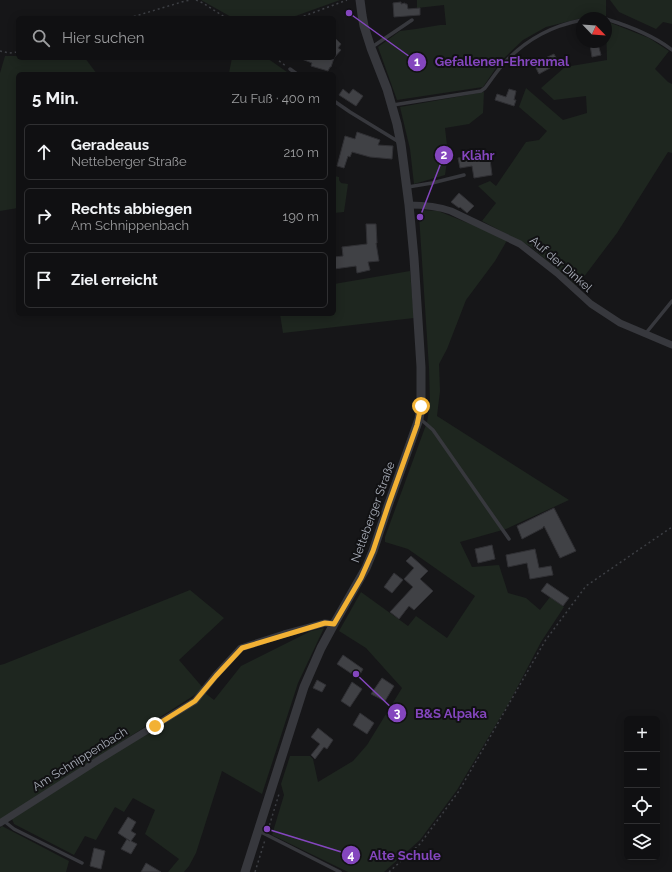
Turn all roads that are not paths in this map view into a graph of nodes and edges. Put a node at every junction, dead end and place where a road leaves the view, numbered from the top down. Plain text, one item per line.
1 (360, 0) edge
2 (412, 20) dead end
3 (576, 21) edge
4 (612, 21) edge
5 (371, 48) junction
6 (672, 50) edge
7 (290, 69) road end
8 (294, 72) edge
9 (336, 102) edge
10 (392, 105) junction
11 (401, 144) junction
12 (464, 175) dead end
13 (407, 188) junction
14 (409, 205) junction
15 (672, 301) edge
16 (646, 333) junction
17 (672, 345) edge
18 (419, 419) junction
19 (509, 540) dead end
20 (334, 624) junction
21 (2, 822) edge
22 (258, 831) junction
23 (82, 863) dead end
24 (245, 872) edge
25 (340, 872) edge

1 - 5 street, Netteberger Straße
2 - 5 lane
3 - 10 lane
4 - 6 lane
5 - 10 street, Netteberger Straße
7 - 8 lane
9 - 11 lane
10 - 11 street, Netteberger Straße
11 - 13 street, Netteberger Straße
12 - 13 lane
13 - 14 street, Netteberger Straße
14 - 16 street, Auf der Dinkel
14 - 18 street, Netteberger Straße
15 - 16 lane
16 - 17 street, Auf der Dinkel
18 - 19 lane
18 - 20 street, Netteberger Straße
20 - 21 street, Am Schnippenbach
20 - 22 street, Netteberger Straße
21 - 23 lane
22 - 24 street, Netteberger Straße
22 - 25 lane

